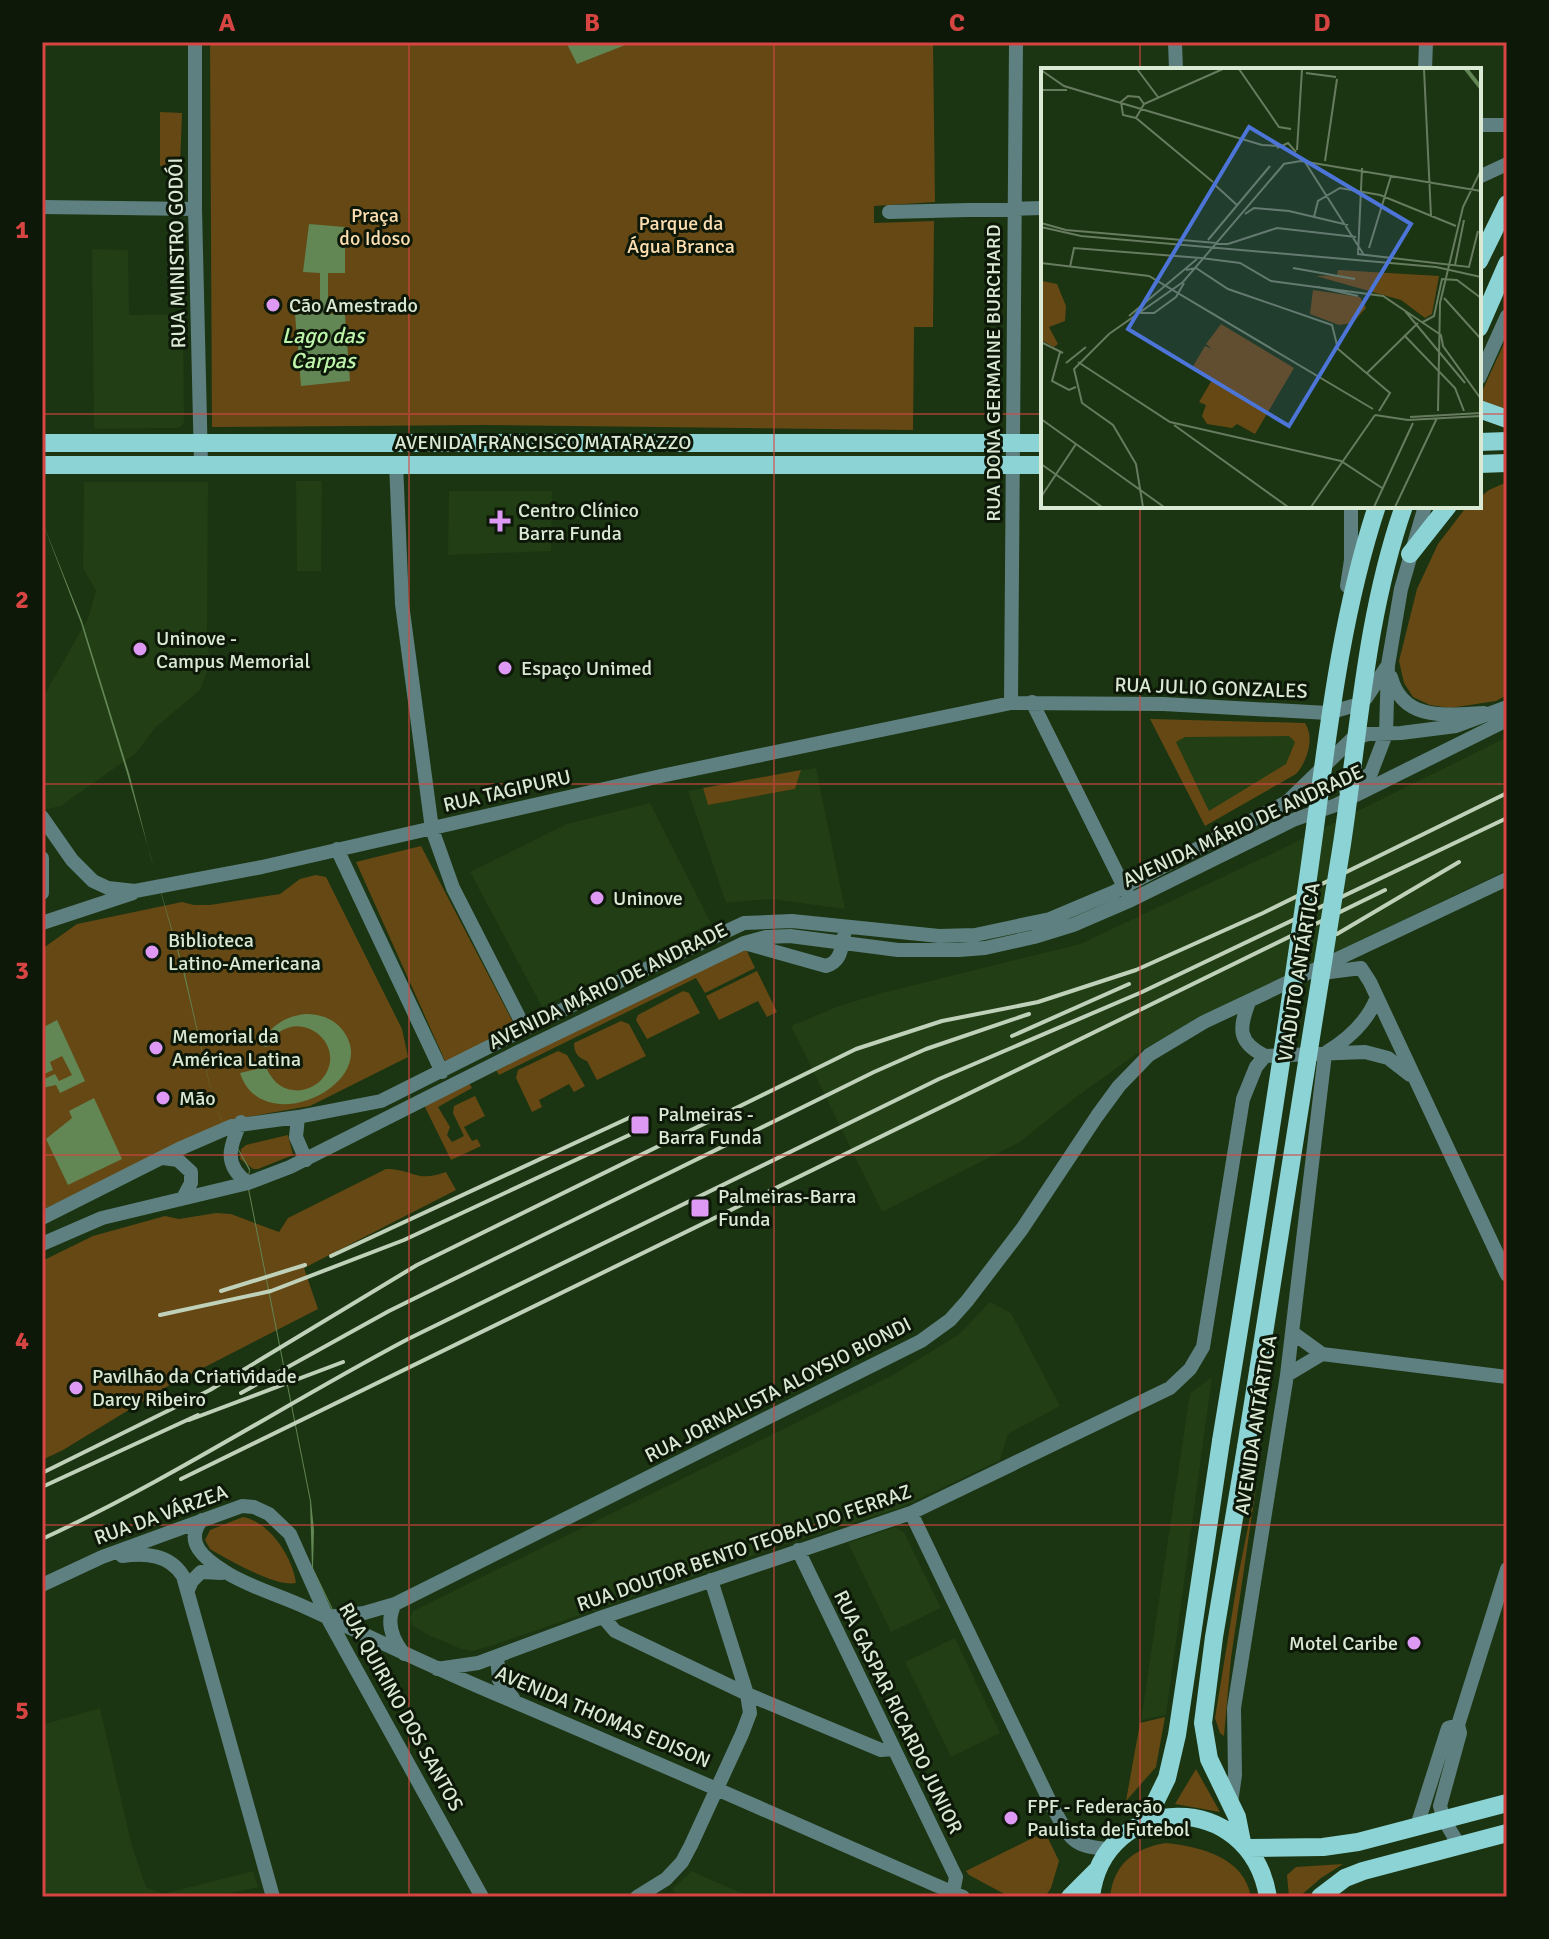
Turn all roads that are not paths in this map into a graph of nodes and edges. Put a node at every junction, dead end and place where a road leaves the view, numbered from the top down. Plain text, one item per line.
1 (195, 42) edge
2 (1016, 42) edge
3 (1175, 42) edge
4 (1426, 42) edge
5 (1176, 68) edge
6 (1425, 68) edge
7 (1481, 125) edge
8 (1507, 125) edge
9 (1507, 164) edge
10 (1481, 176) edge
11 (42, 207) edge
12 (1041, 208) edge
13 (195, 209) junction
14 (1014, 209) junction
15 (1503, 211) edge
16 (889, 212) dead end
17 (1481, 257) edge
18 (1507, 264) edge
19 (1507, 316) edge
20 (1481, 323) edge
21 (1481, 372) edge
22 (1481, 410) edge
23 (1507, 419) edge
24 (1507, 441) edge
25 (200, 442) junction
26 (1481, 442) edge
27 (42, 443) edge
28 (1012, 443) junction
29 (1041, 443) edge
30 (396, 463) junction
31 (1507, 463) edge
32 (201, 464) junction
33 (1012, 464) junction
34 (42, 465) edge
35 (1041, 465) edge
36 (1481, 465) edge
37 (1351, 508) edge
38 (1376, 508) edge
39 (1403, 508) edge
40 (1424, 508) edge
41 (1446, 508) edge
42 (1410, 554) junction
43 (1388, 665) junction
44 (1032, 702) junction
45 (1011, 703) junction
46 (1328, 713) junction
47 (1504, 713) edge
48 (1386, 734) junction
49 (1315, 776) junction
50 (42, 817) edge
51 (1293, 820) junction
52 (432, 829) junction
53 (337, 849) junction
54 (42, 858) edge
55 (1507, 879) edge
56 (135, 891) junction
57 (42, 893) edge
58 (1128, 894) junction
59 (42, 923) edge
60 (846, 926) junction
61 (1384, 937) junction
62 (744, 943) junction
63 (842, 945) junction
64 (1361, 968) junction
65 (1305, 975) junction
66 (1377, 997) junction
67 (1249, 1002) junction
68 (525, 1029) junction
69 (1325, 1054) junction
70 (1265, 1056) junction
71 (442, 1072) junction
72 (1413, 1078) junction
73 (298, 1117) junction
74 (241, 1122) junction
75 (163, 1158) junction
76 (306, 1160) junction
77 (248, 1183) junction
78 (183, 1198) junction
79 (42, 1218) edge
80 (42, 1244) edge
81 (1507, 1275) edge
82 (1293, 1333) junction
83 (1322, 1354) junction
84 (1287, 1375) junction
85 (1505, 1376) edge
86 (1221, 1441) joint
87 (1246, 1447) joint
88 (911, 1513) junction
89 (202, 1520) junction
90 (290, 1534) joint
91 (798, 1550) junction
92 (102, 1557) junction
93 (1507, 1569) edge
94 (227, 1574) junction
95 (711, 1580) junction
96 (42, 1585) edge
97 (188, 1590) junction
98 (395, 1604) junction
99 (327, 1617) junction
100 (603, 1617) junction
101 (404, 1655) junction
102 (497, 1656) junction
103 (437, 1669) junction
104 (747, 1694) junction
105 (519, 1704) junction
106 (1458, 1725) junction
107 (894, 1749) junction
108 (718, 1787) junction
109 (1231, 1803) junction
110 (1507, 1803) edge
111 (1444, 1820) junction
112 (1145, 1823) junction
113 (1417, 1826) junction
114 (1507, 1833) edge
115 (1245, 1845) junction
116 (1459, 1845) junction
117 (1111, 1849) junction
118 (1098, 1869) junction
119 (958, 1895) edge
120 (273, 1897) edge
121 (482, 1897) edge
122 (637, 1897) edge
123 (1070, 1897) edge
124 (1091, 1897) edge
125 (1268, 1897) edge
126 (1320, 1897) edge

1 - 13 street, RUA MINISTRO GODÓI
2 - 14 street, RUA DONA GERMAINE BURCHARD
3 - 5 street
4 - 6 street
7 - 8 street
9 - 10 street
11 - 13 street
12 - 14 street
13 - 25 street, RUA MINISTRO GODÓI
14 - 16 street
14 - 28 street, RUA DONA GERMAINE BURCHARD
15 - 17 main road
18 - 20 main road
19 - 21 street
22 - 23 main road
24 - 26 main road
25 - 27 main road, AVENIDA FRANCISCO MATARAZZO
25 - 28 main road, AVENIDA FRANCISCO MATARAZZO
25 - 32 street, RUA MINISTRO GODÓI
28 - 29 main road, AVENIDA FRANCISCO MATARAZZO
28 - 33 street, RUA DONA GERMAINE BURCHARD
30 - 32 main road, AVENIDA FRANCISCO MATARAZZO
30 - 33 main road, AVENIDA FRANCISCO MATARAZZO
30 - 52 street
31 - 36 main road
32 - 34 main road, AVENIDA FRANCISCO MATARAZZO
33 - 35 main road, AVENIDA FRANCISCO MATARAZZO
33 - 45 street, RUA DONA GERMAINE BURCHARD
37 - 46 street
38 - 86 main road, VIADUTO ANTÁRTICA, bridge
39 - 87 main road, VIADUTO ANTÁRTICA, bridge
40 - 42 street
41 - 42 main road
42 - 43 street
43 - 46 street, RUA JULIO GONZALES
43 - 47 street
43 - 48 street
44 - 45 street, RUA JULIO GONZALES
44 - 46 street, RUA JULIO GONZALES
44 - 58 street
45 - 52 street, RUA TAGIPURU
46 - 49 street
47 - 48 street
47 - 51 street, AVENIDA MÁRIO DE ANDRADE
48 - 49 street, AVENIDA MÁRIO DE ANDRADE
48 - 51 street
49 - 58 street, AVENIDA MÁRIO DE ANDRADE
50 - 56 street, RUA TAGIPURU
51 - 58 street, AVENIDA MÁRIO DE ANDRADE
52 - 53 street, RUA TAGIPURU
52 - 68 street
53 - 56 street, RUA TAGIPURU
53 - 71 street
54 - 57 street
55 - 61 street, RUA JORNALISTA ALOYSIO BIONDI
56 - 59 street
58 - 60 street, AVENIDA MÁRIO DE ANDRADE
58 - 63 street, AVENIDA MÁRIO DE ANDRADE
60 - 63 street
60 - 68 street, AVENIDA MÁRIO DE ANDRADE
61 - 64 street
61 - 65 street, RUA JORNALISTA ALOYSIO BIONDI
62 - 63 street, AVENIDA MÁRIO DE ANDRADE
62 - 63 street
62 - 76 street, AVENIDA MÁRIO DE ANDRADE
64 - 65 street
64 - 66 street
65 - 67 street, RUA JORNALISTA ALOYSIO BIONDI
66 - 69 street
66 - 72 street
67 - 70 street
67 - 98 street, RUA JORNALISTA ALOYSIO BIONDI
68 - 71 street, AVENIDA MÁRIO DE ANDRADE
69 - 70 street
69 - 72 street
69 - 82 street, AVENIDA ANTÁRTICA
70 - 88 street, RUA DOUTOR BENTO TEOBALDO FERRAZ
71 - 73 street, AVENIDA MÁRIO DE ANDRADE
72 - 81 street
73 - 74 street, AVENIDA MÁRIO DE ANDRADE
73 - 76 street
74 - 75 street, AVENIDA MÁRIO DE ANDRADE
74 - 77 street
75 - 78 street
75 - 79 street, AVENIDA MÁRIO DE ANDRADE
76 - 77 street, AVENIDA MÁRIO DE ANDRADE
77 - 78 street, AVENIDA MÁRIO DE ANDRADE
78 - 80 street, AVENIDA MÁRIO DE ANDRADE
82 - 83 street
82 - 84 street, AVENIDA ANTÁRTICA
83 - 84 street
83 - 85 street
84 - 109 street, AVENIDA ANTÁRTICA
86 - 112 main road, AVENIDA ANTÁRTICA
87 - 109 main road, AVENIDA ANTÁRTICA
88 - 91 street, RUA DOUTOR BENTO TEOBALDO FERRAZ
88 - 117 street
89 - 90 street, RUA DA VÁRZEA
89 - 92 street, RUA DA VÁRZEA
89 - 94 street, AVENIDA THOMAS EDISON
90 - 99 street, RUA QUIRINO DOS SANTOS
91 - 95 street, RUA DOUTOR BENTO TEOBALDO FERRAZ
91 - 107 street, RUA GASPAR RICARDO JUNIOR
92 - 96 street, RUA DA VÁRZEA
92 - 97 street
93 - 106 street
94 - 97 street
94 - 99 street, AVENIDA THOMAS EDISON
95 - 100 street, RUA DOUTOR BENTO TEOBALDO FERRAZ
95 - 104 street
97 - 120 street
98 - 99 street, RUA JORNALISTA ALOYSIO BIONDI
98 - 101 street
99 - 101 street, AVENIDA THOMAS EDISON
99 - 121 street, RUA QUIRINO DOS SANTOS
100 - 102 street, RUA DOUTOR BENTO TEOBALDO FERRAZ
100 - 104 street
101 - 103 street, AVENIDA THOMAS EDISON
102 - 103 street, RUA DOUTOR BENTO TEOBALDO FERRAZ
102 - 105 street
103 - 105 street, AVENIDA THOMAS EDISON
104 - 107 street
104 - 108 street
105 - 108 street, AVENIDA THOMAS EDISON
106 - 111 street
106 - 113 street
107 - 119 street, RUA GASPAR RICARDO JUNIOR
108 - 119 street, AVENIDA THOMAS EDISON
108 - 122 street
109 - 115 main road, AVENIDA ANTÁRTICA
110 - 111 main road
111 - 113 main road
111 - 116 street
112 - 115 main road
112 - 117 main road
113 - 115 main road
114 - 116 main road
115 - 125 main road, AVENIDA ANTÁRTICA
116 - 126 main road
117 - 118 main road
118 - 123 main road
118 - 124 main road

